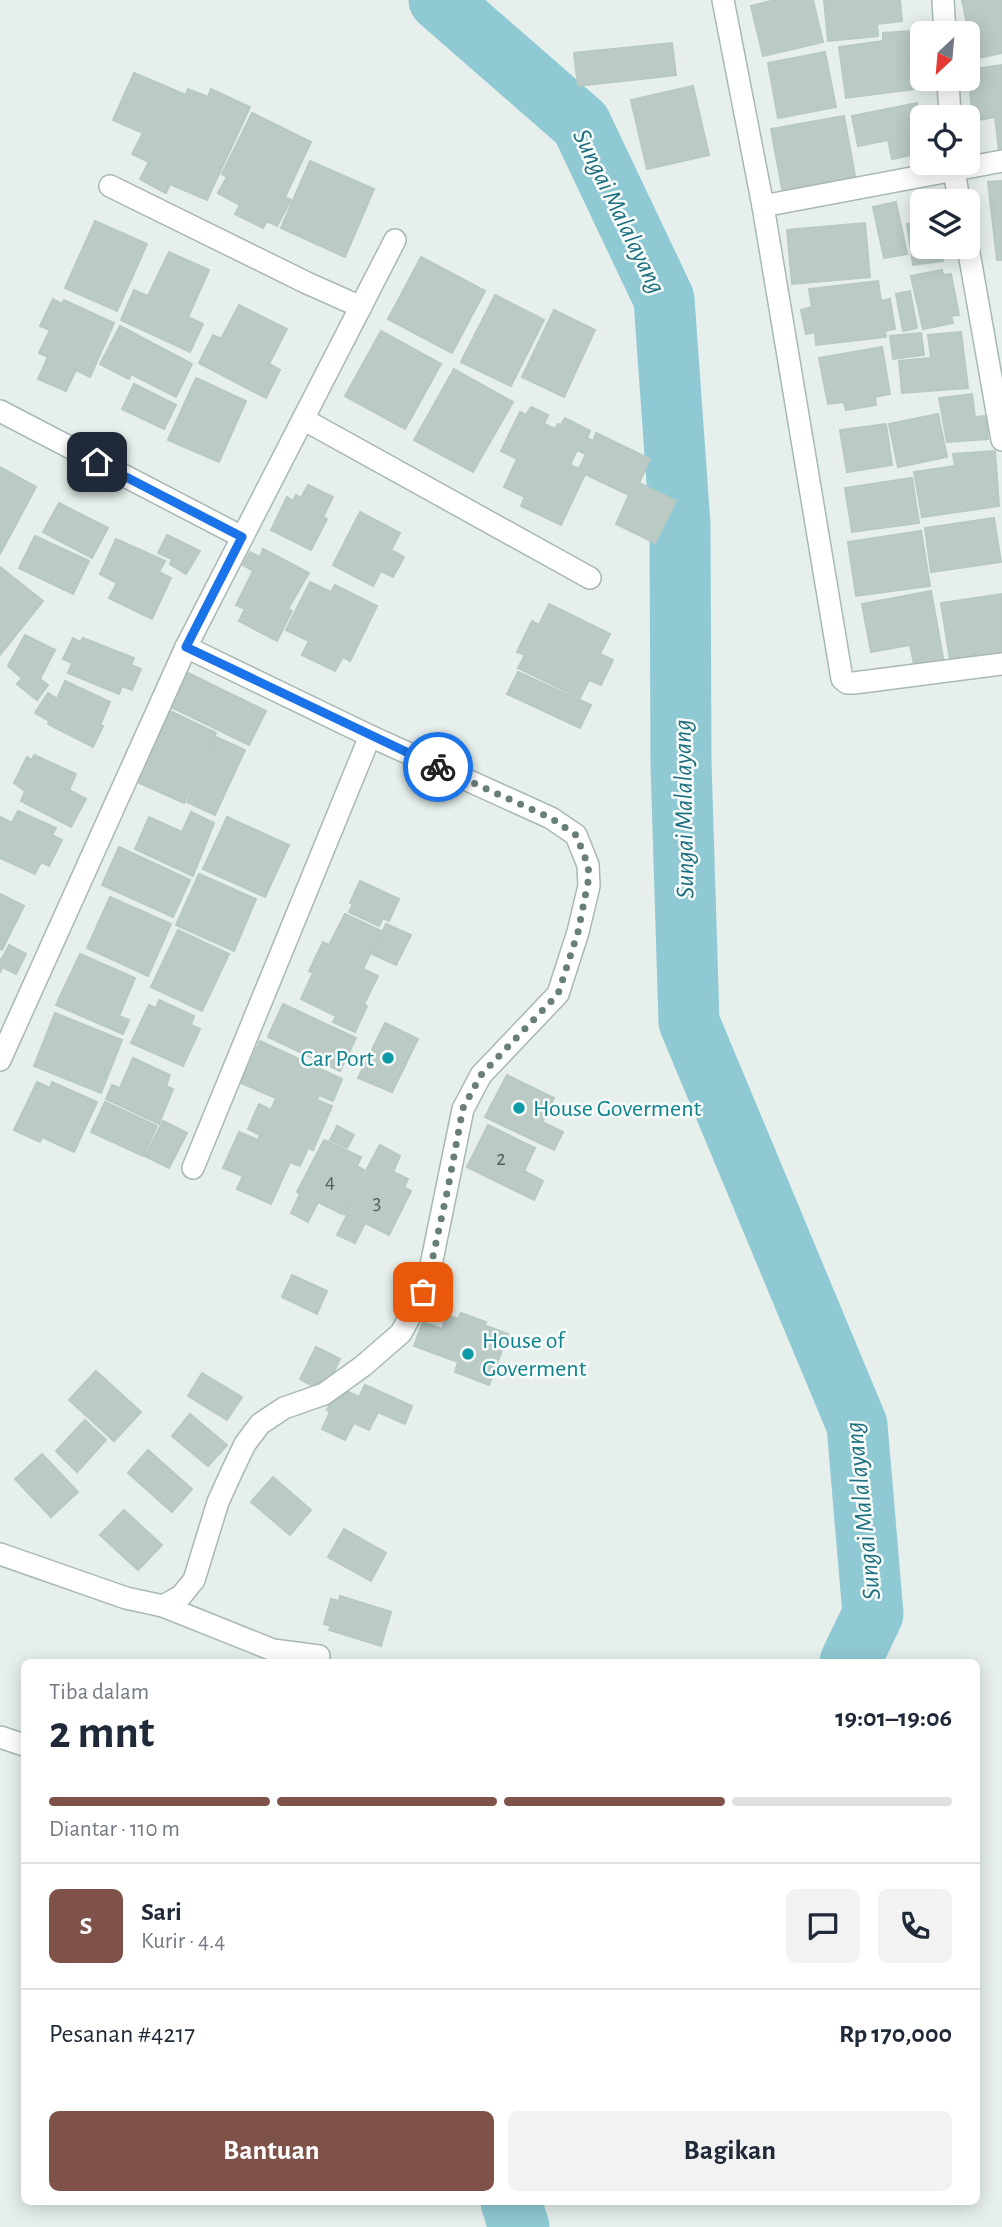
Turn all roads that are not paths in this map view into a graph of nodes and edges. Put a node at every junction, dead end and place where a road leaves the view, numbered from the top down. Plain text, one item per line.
1 (723, 0) edge
2 (943, 0) edge
3 (944, 21) edge
4 (1002, 161) edge
5 (980, 163) edge
6 (910, 175) edge
7 (110, 186) dead end
8 (764, 206) junction
9 (396, 240) dead end
10 (971, 259) edge
11 (361, 307) junction
12 (995, 351) edge
13 (0, 411) edge
14 (303, 419) junction
15 (1002, 440) edge
16 (242, 537) junction
17 (590, 578) dead end
18 (186, 647) junction
19 (1002, 664) edge
20 (370, 736) junction
21 (0, 1060) edge
22 (193, 1168) dead end
23 (0, 1555) edge
24 (163, 1605) junction
25 (319, 1656) dead end
26 (0, 1737) edge
27 (21, 1744) edge

1 - 8 street
2 - 3 street
4 - 5 street
6 - 8 street
7 - 11 street
8 - 19 street
9 - 11 street
10 - 12 street
11 - 14 street
12 - 15 street
13 - 16 street
14 - 16 street
14 - 17 street
16 - 18 street
18 - 20 street
18 - 21 street
20 - 22 street
20 - 24 street
23 - 24 street
24 - 25 street
26 - 27 street

